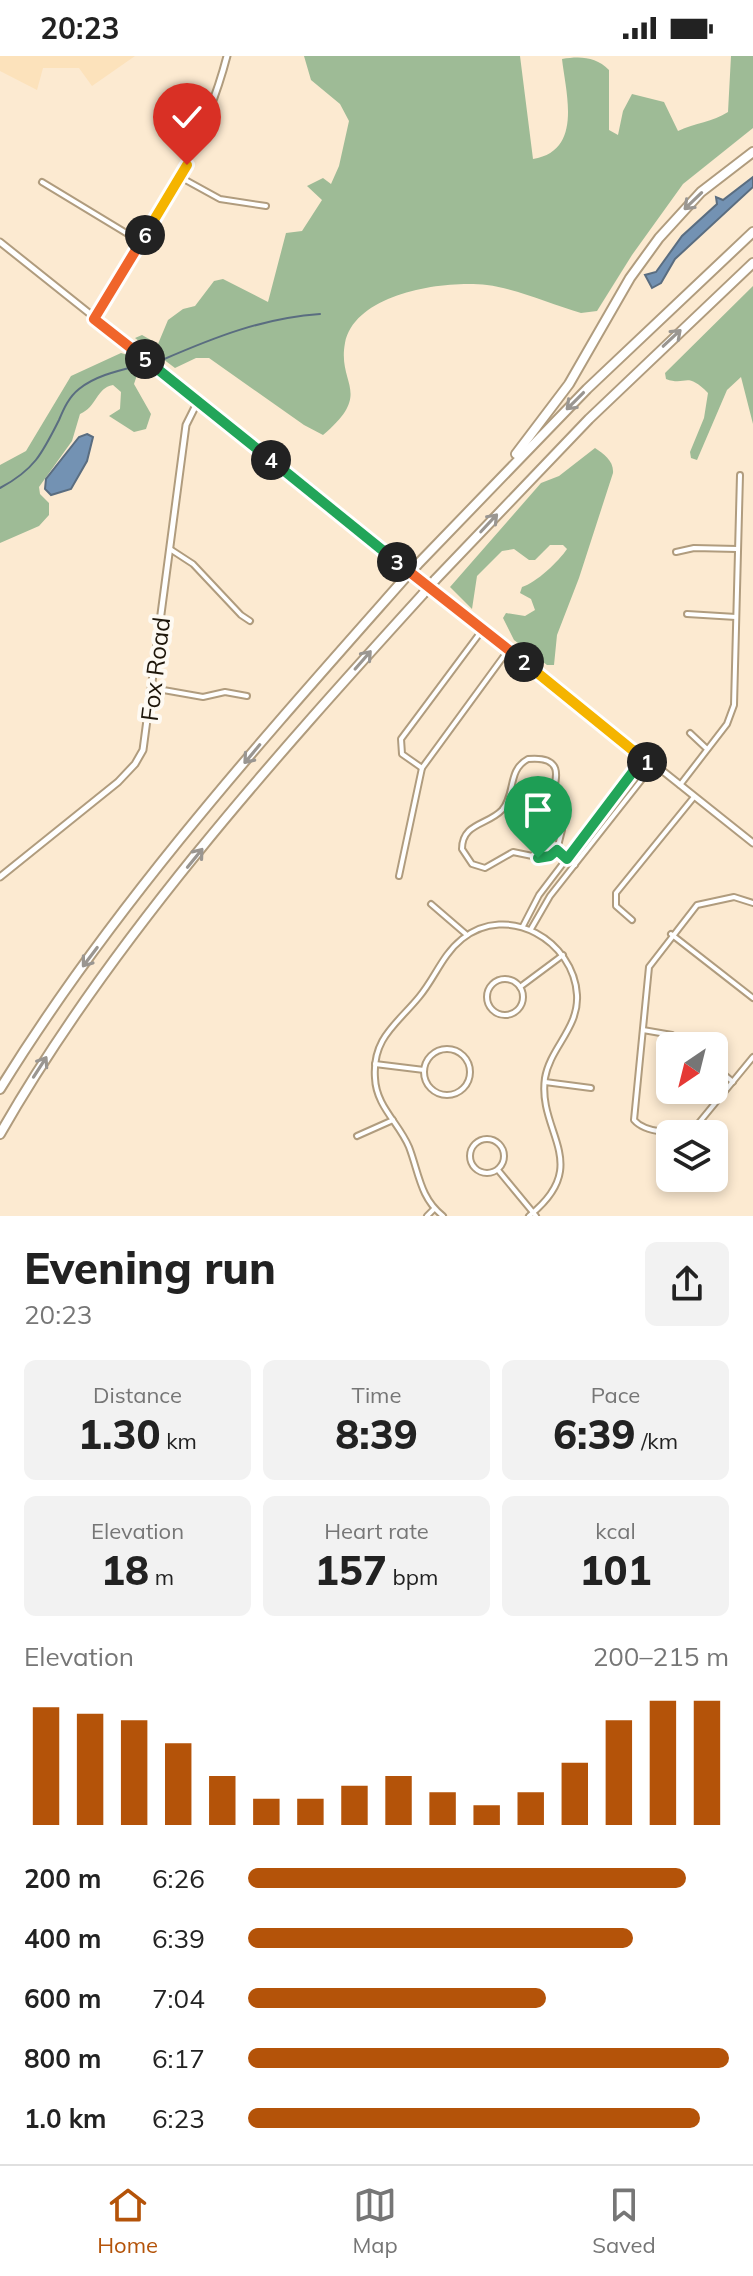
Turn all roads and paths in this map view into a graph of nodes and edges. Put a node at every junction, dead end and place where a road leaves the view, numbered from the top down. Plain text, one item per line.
1 (227, 56) edge
2 (753, 152) edge
3 (180, 177) junction
4 (42, 182) dead end
5 (266, 206) dead end
6 (753, 232) edge
7 (0, 242) edge
8 (141, 242) junction
9 (753, 264) edge
10 (94, 319) junction
11 (198, 401) junction
12 (740, 475) dead end
13 (481, 496) junction
14 (170, 549) junction
15 (738, 549) junction
16 (676, 552) dead end
17 (687, 614) dead end
18 (736, 617) junction
19 (250, 621) dead end
20 (483, 629) junction
21 (509, 649) junction
22 (152, 688) junction
23 (247, 696) dead end
24 (690, 733) dead end
25 (707, 749) junction
26 (649, 761) junction
27 (422, 768) junction
28 (680, 785) junction
29 (694, 797) junction
30 (753, 843) edge
31 (557, 850) junction
32 (567, 859) junction
33 (575, 865) junction
34 (399, 876) dead end
35 (0, 877) edge
36 (753, 903) edge
37 (431, 904) dead end
38 (632, 920) dead end
39 (523, 926) junction
40 (531, 929) junction
41 (671, 934) junction
42 (467, 935) junction
43 (563, 955) junction
44 (520, 987) junction
45 (753, 998) edge
46 (643, 1030) junction
47 (665, 1032) edge
48 (753, 1057) edge
49 (375, 1064) junction
50 (424, 1070) junction
51 (728, 1078) edge
52 (545, 1082) junction
53 (733, 1082) junction
54 (591, 1088) dead end
55 (0, 1089) edge
56 (393, 1120) junction
57 (0, 1134) edge
58 (357, 1136) dead end
59 (498, 1170) junction
60 (434, 1209) junction
61 (533, 1215) edge
62 (427, 1216) edge
63 (443, 1216) edge

1 - 3 street
2 -> 13 highway
3 - 5 street
3 - 8 street
4 - 8 street
6 -> 13 highway
7 - 10 street
8 - 10 street
57 -> 9 highway, bridge
10 - 11 street
11 - 14 street, Fox Road
11 - 20 street
12 - 15 street
13 -> 55 highway, bridge
14 - 19 street
14 - 22 street, Fox Road
15 - 16 street
15 - 18 street
17 - 18 street
18 - 25 street
20 - 21 street
20 - 27 street
21 - 26 street
21 - 27 street
22 - 23 street
22 - 35 street, Fox Road
24 - 25 street
25 - 28 street
26 - 28 street
26 - 32 street
26 - 33 street
27 - 34 street
28 - 29 street
29 - 30 street
29 - 38 street
31 - 31 street
31 - 32 street
32 - 33 street
32 - 39 street
33 - 40 street
36 - 41 street
37 - 42 street
39 - 40 street
39 - 42 street
40 - 43 street
41 - 45 street
41 - 46 street
42 - 49 street
43 - 44 street
43 - 52 street
44 - 44 street
46 - 47 street
46 - 53 street
48 - 53 street
49 - 50 street
49 - 56 street
50 - 50 street
51 - 53 street
52 - 54 street
52 - 61 street
56 - 58 street
56 - 60 street
59 - 59 street
59 - 61 street
60 - 62 street
60 - 63 street

